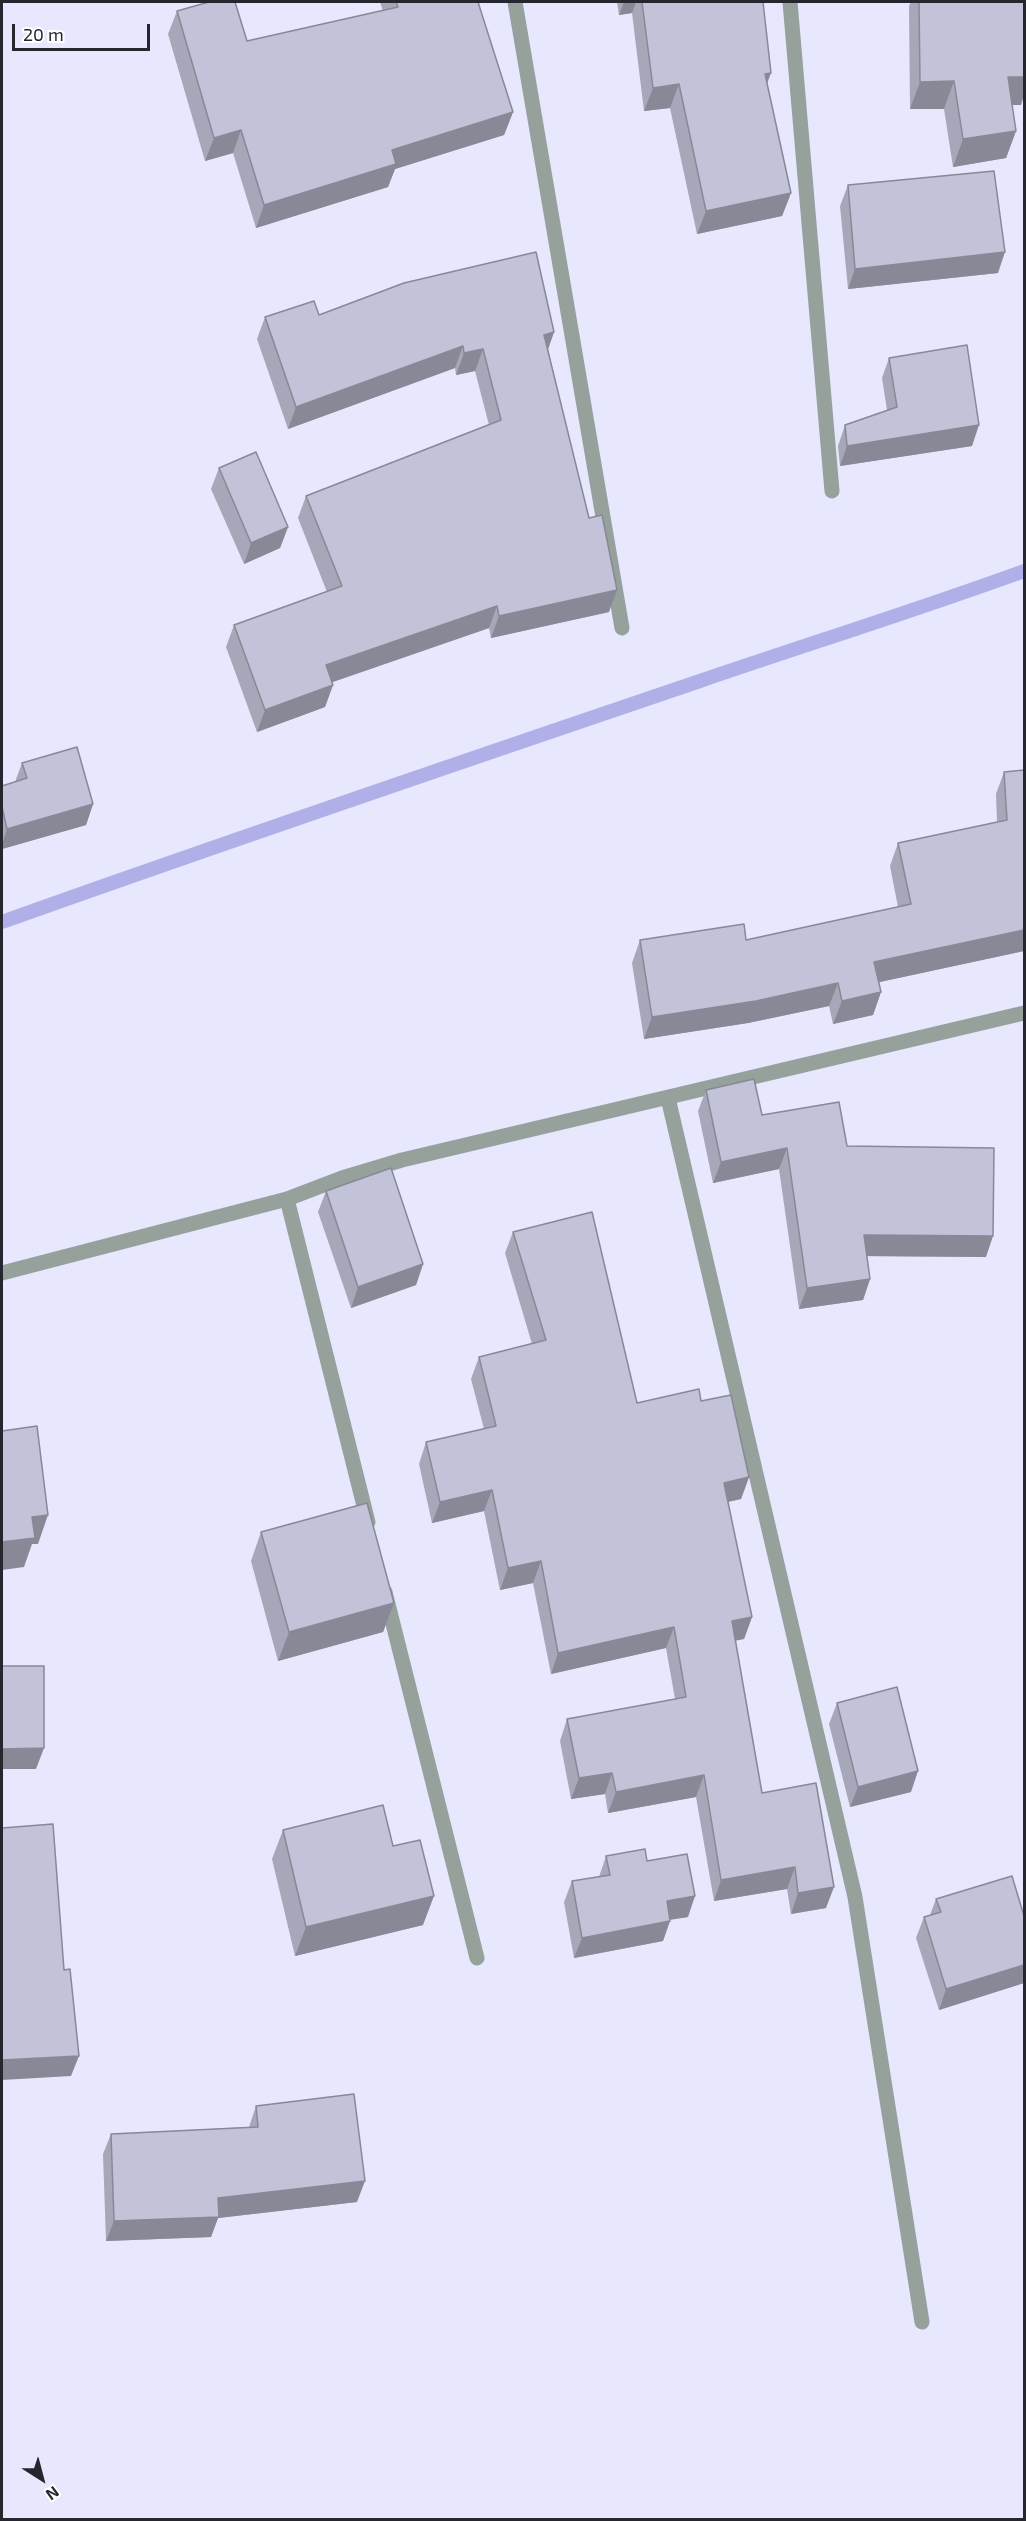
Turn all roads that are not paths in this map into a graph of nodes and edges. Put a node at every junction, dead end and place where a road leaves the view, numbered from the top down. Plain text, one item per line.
1 (515, 2) edge
2 (790, 2) edge
3 (832, 490) dead end
4 (622, 628) dead end
5 (1024, 1013) edge
6 (668, 1098) junction
7 (287, 1199) junction
8 (2, 1274) edge
9 (370, 1533) edge
10 (382, 1579) edge
11 (477, 1959) dead end
12 (922, 2322) dead end

1 - 4 street
2 - 3 street
5 - 6 street
6 - 7 street
6 - 12 street
7 - 8 street
7 - 9 street
10 - 11 street

